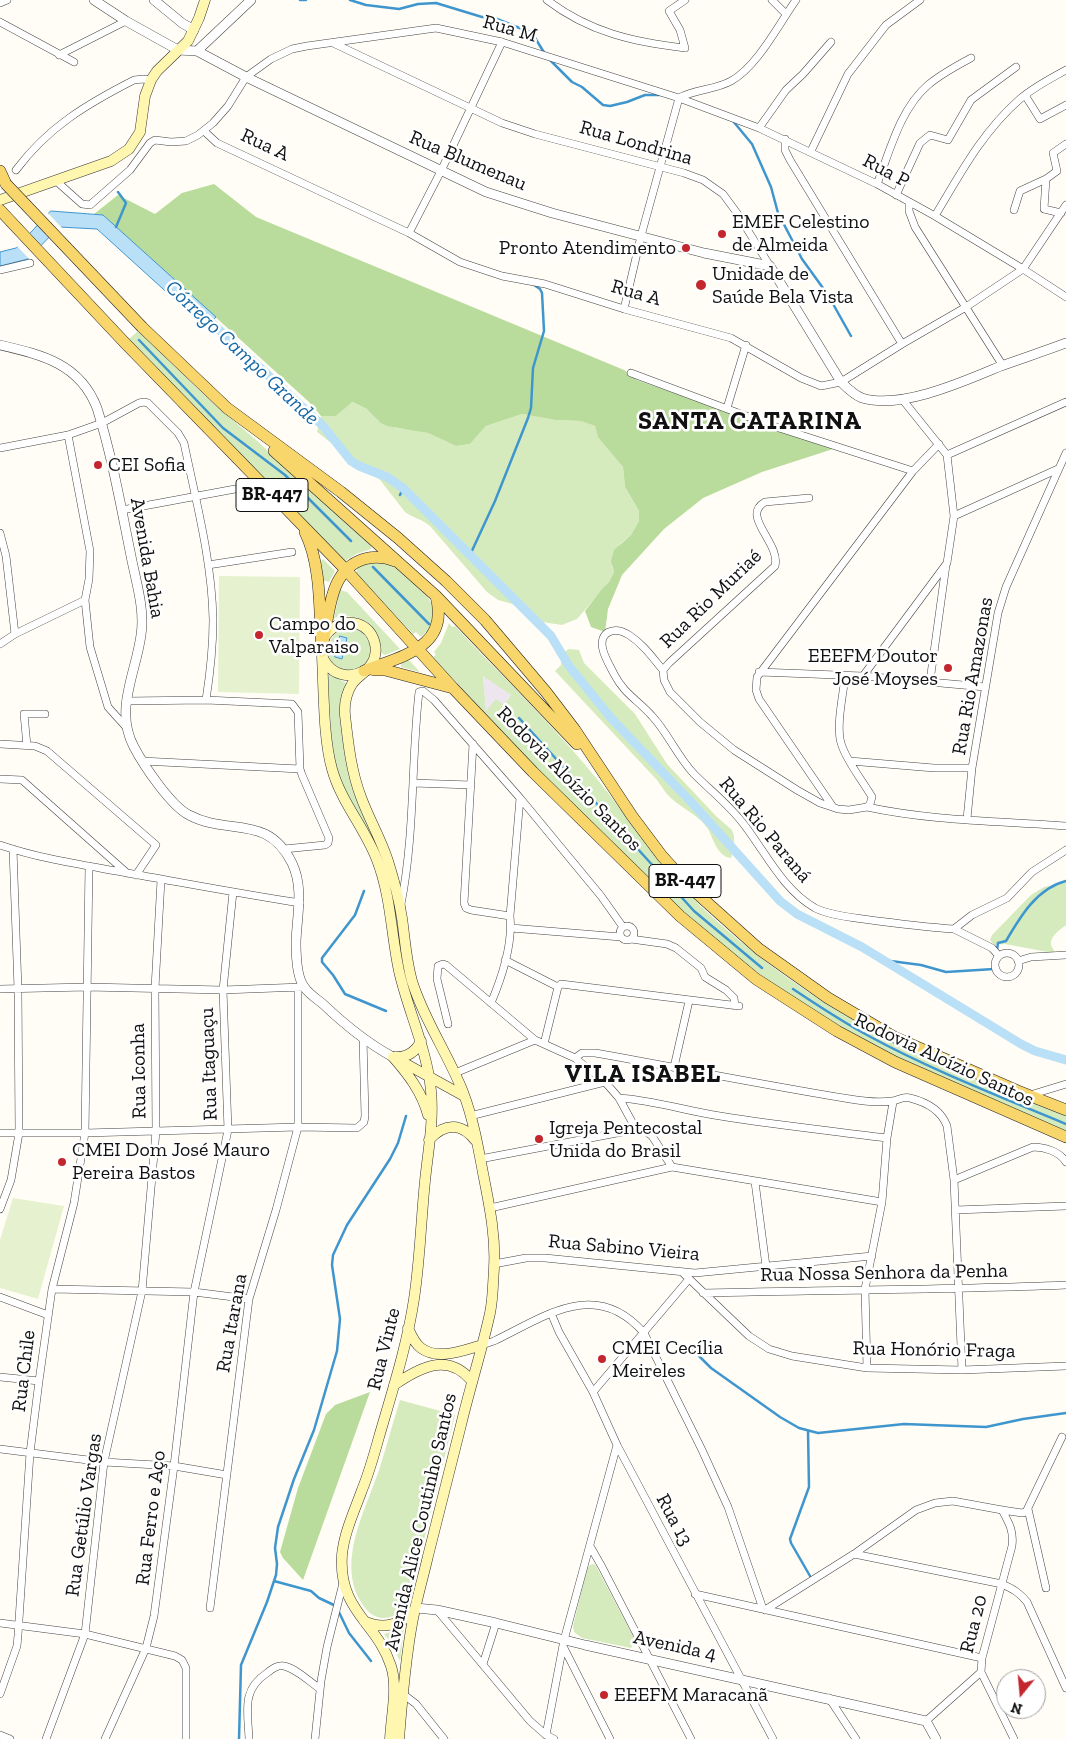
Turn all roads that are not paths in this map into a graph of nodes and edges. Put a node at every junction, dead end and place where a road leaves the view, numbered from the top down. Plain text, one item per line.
1 (7, 0) edge
2 (94, 0) edge
3 (154, 0) edge
4 (205, 0) edge
5 (251, 0) edge
6 (547, 0) edge
7 (685, 0) edge
8 (772, 0) edge
9 (796, 0) edge
10 (920, 0) edge
11 (0, 3) edge
12 (786, 14) junction
13 (126, 21) junction
14 (0, 22) edge
15 (194, 30) junction
16 (502, 42) junction
17 (831, 42) dead end
18 (333, 43) junction
19 (178, 50) junction
20 (197, 51) junction
21 (59, 55) junction
22 (971, 58) dead end
23 (74, 62) dead end
24 (1016, 67) dead end
25 (1066, 70) edge
26 (246, 77) junction
27 (151, 80) junction
28 (1025, 95) junction
29 (679, 98) junction
30 (1066, 105) edge
31 (471, 108) junction
32 (759, 128) junction
33 (204, 131) junction
34 (785, 140) junction
35 (1066, 144) edge
36 (811, 151) junction
37 (660, 167) junction
38 (16, 170) dead end
39 (441, 171) junction
40 (2, 177) edge
41 (1046, 179) junction
42 (55, 180) junction
43 (877, 184) junction
44 (896, 195) junction
45 (0, 200) edge
46 (909, 202) junction
47 (1066, 205) edge
48 (0, 210) edge
49 (1014, 210) dead end
50 (1060, 213) junction
51 (935, 216) junction
52 (409, 233) junction
53 (641, 236) junction
54 (30, 263) dead end
55 (770, 266) junction
56 (1023, 269) junction
57 (0, 270) edge
58 (1066, 297) edge
59 (966, 307) junction
60 (624, 309) junction
61 (1066, 343) edge
62 (902, 344) junction
63 (0, 345) edge
64 (746, 345) junction
65 (1003, 366) junction
66 (631, 373) dead end
67 (841, 382) junction
68 (902, 399) junction
69 (1066, 402) edge
70 (227, 408) junction
71 (726, 408) junction
72 (102, 423) junction
73 (68, 435) junction
74 (939, 444) junction
75 (0, 448) edge
76 (1066, 453) edge
77 (947, 455) junction
78 (1058, 469) junction
79 (913, 471) junction
80 (235, 489) dead end
81 (195, 496) junction
82 (808, 498) dead end
83 (122, 510) junction
84 (954, 516) junction
85 (301, 524) junction
86 (0, 533) edge
87 (292, 552) dead end
88 (3, 558) edge
89 (399, 563) junction
90 (947, 563) junction
91 (208, 565) junction
92 (346, 570) junction
93 (436, 596) junction
94 (85, 600) junction
95 (16, 634) junction
96 (0, 644) edge
97 (323, 646) junction
98 (418, 648) junction
99 (663, 670) junction
100 (364, 671) junction
101 (759, 672) junction
102 (845, 676) junction
103 (863, 676) junction
104 (930, 681) junction
105 (985, 686) junction
106 (454, 688) junction
107 (206, 700) junction
108 (126, 701) junction
109 (125, 712) junction
110 (45, 714) dead end
111 (113, 714) junction
112 (126, 727) junction
113 (0, 744) edge
114 (473, 744) junction
115 (27, 746) junction
116 (142, 761) junction
117 (850, 761) junction
118 (601, 768) junction
119 (972, 768) junction
120 (300, 769) junction
121 (0, 779) edge
122 (413, 783) junction
123 (471, 785) junction
124 (520, 798) junction
125 (833, 807) junction
126 (867, 807) junction
127 (967, 819) junction
128 (1066, 826) edge
129 (0, 845) edge
130 (13, 849) junction
131 (284, 849) junction
132 (1066, 850) edge
133 (89, 866) junction
134 (127, 873) junction
135 (136, 875) junction
136 (161, 880) junction
137 (233, 892) junction
138 (300, 903) junction
139 (400, 909) junction
140 (510, 916) junction
141 (623, 927) junction
142 (511, 928) junction
143 (954, 930) junction
144 (621, 937) junction
145 (631, 939) junction
146 (1066, 955) edge
147 (999, 956) junction
148 (505, 960) junction
149 (1018, 961) junction
150 (87, 987) junction
151 (301, 987) junction
152 (558, 987) junction
153 (155, 988) junction
154 (0, 989) edge
155 (18, 989) junction
156 (223, 990) junction
157 (688, 1001) junction
158 (491, 1003) junction
159 (448, 1024) dead end
160 (363, 1038) junction
161 (535, 1040) junction
162 (421, 1042) junction
163 (544, 1044) junction
164 (393, 1057) junction
165 (575, 1058) junction
166 (674, 1068) junction
167 (455, 1073) junction
168 (429, 1076) junction
169 (605, 1082) junction
170 (1066, 1084) edge
171 (1030, 1095) junction
172 (464, 1096) junction
173 (619, 1098) junction
174 (893, 1102) junction
175 (1066, 1110) edge
176 (470, 1116) junction
177 (298, 1127) junction
178 (431, 1128) junction
179 (638, 1129) junction
180 (228, 1130) junction
181 (156, 1131) junction
182 (0, 1133) edge
183 (19, 1133) junction
184 (86, 1133) junction
185 (1066, 1136) edge
186 (887, 1138) junction
187 (429, 1140) junction
188 (477, 1142) junction
189 (480, 1159) junction
190 (1066, 1162) edge
191 (672, 1167) junction
192 (954, 1180) junction
193 (755, 1182) junction
194 (882, 1202) junction
195 (1066, 1206) edge
196 (490, 1208) junction
197 (0, 1209) edge
198 (954, 1210) junction
199 (872, 1256) junction
200 (494, 1264) junction
201 (766, 1266) junction
202 (683, 1273) junction
203 (689, 1279) junction
204 (1066, 1285) edge
205 (52, 1289) junction
206 (865, 1289) junction
207 (957, 1289) junction
208 (142, 1291) junction
209 (194, 1292) junction
210 (703, 1293) junction
211 (0, 1297) edge
212 (249, 1299) junction
213 (551, 1314) junction
214 (48, 1315) junction
215 (408, 1328) junction
216 (644, 1333) junction
217 (482, 1345) junction
218 (1066, 1366) edge
219 (867, 1368) junction
220 (962, 1370) junction
221 (0, 1377) edge
222 (471, 1380) junction
223 (39, 1382) junction
224 (394, 1385) junction
225 (593, 1392) junction
226 (1062, 1437) dead end
227 (616, 1445) junction
228 (0, 1449) edge
229 (30, 1453) junction
230 (104, 1462) junction
231 (174, 1466) junction
232 (227, 1475) junction
233 (1002, 1510) junction
234 (1025, 1511) junction
235 (590, 1546) junction
236 (854, 1554) junction
237 (343, 1582) junction
238 (1002, 1584) junction
239 (1046, 1588) dead end
240 (695, 1594) junction
241 (210, 1608) dead end
242 (416, 1608) junction
243 (764, 1609) junction
244 (436, 1610) junction
245 (362, 1620) junction
246 (496, 1623) junction
247 (0, 1624) edge
248 (18, 1626) junction
249 (85, 1634) junction
250 (563, 1642) junction
251 (146, 1648) junction
252 (982, 1658) junction
253 (649, 1659) junction
254 (483, 1664) junction
255 (981, 1672) junction
256 (740, 1679) junction
257 (1066, 1688) edge
258 (320, 1689) junction
259 (0, 1694) edge
260 (403, 1694) junction
261 (829, 1698) junction
262 (926, 1720) junction
263 (0, 1734) edge
264 (546, 1735) junction
265 (10, 1739) edge
266 (46, 1739) edge
267 (105, 1739) edge
268 (186, 1739) edge
269 (249, 1739) edge
270 (315, 1739) edge
271 (390, 1739) edge
272 (399, 1739) edge
273 (444, 1739) edge
274 (554, 1739) edge
275 (610, 1739) edge
276 (691, 1739) edge
277 (773, 1739) edge
278 (856, 1739) edge
279 (936, 1739) edge
280 (1014, 1739) edge

1 - 11 street
2 - 13 street
3 - 15 street
4 - 15 main road
5 - 20 street
6 - 7 street
8 - 12 street
9 - 12 street
10 - 36 street
12 - 29 street
13 - 19 street
13 - 21 street
14 - 21 street
15 - 19 main road
16 - 18 street, Rua M
16 - 29 street, Rua M
16 - 31 street
17 - 32 street
18 - 26 street, Rua M
18 - 31 street, Rua Londrina
19 - 20 street
19 - 27 main road
20 - 26 street, Rua Blumenau
21 - 23 street
22 - 43 street
24 - 44 street
25 - 28 street
26 - 33 street
26 - 39 street, Rua Blumenau
27 - 38 street
27 - 42 main road
28 - 30 street
28 - 51 street
29 - 32 street, Rua P
29 - 37 street
31 - 37 street, Rua Londrina
31 - 39 street
32 - 34 street, Rua P
33 - 42 street
33 - 52 street, Rua A
34 - 36 street, Rua P
34 - 62 street
35 - 41 street
36 - 43 street, Rua P
37 - 53 street
37 - 55 street, Rua Londrina
39 - 52 street
39 - 53 street, Rua Blumenau
40 - 70 main road, Rodovia Aloízio Santos / BR-447, bridge
41 - 49 street
41 - 50 street
42 - 45 main road
43 - 44 street, Rua P
44 - 46 street, Rua P
46 - 51 street, Rua P
46 - 59 street
47 - 50 street
48 - 85 main road, Rodovia Aloízio Santos / BR-447
50 - 56 street
51 - 56 street, Rua P
52 - 60 street, Rua A
53 - 55 street, Rua Blumenau
53 - 60 street
54 - 57 street
55 - 67 street, Rua Londrina
56 - 58 street, Rua P
56 - 59 street
59 - 62 street
59 - 65 street
60 - 64 street, Rua A
61 - 65 street
62 - 67 street
63 - 72 street, Avenida Bahia
64 - 67 street, Rua A
64 - 71 street
65 - 68 street
66 - 71 street
67 - 68 street
68 - 74 street
69 - 77 street
70 - 89 main road
70 - 118 main road, Rodovia Aloízio Santos / BR-447
71 - 79 street
72 - 73 street
72 - 81 street
72 - 83 street, Avenida Bahia
73 - 75 street
73 - 94 street
74 - 77 street
74 - 79 street
76 - 78 street, Rua Rio Amazonas
77 - 84 street
78 - 84 street
78 - 105 street, Rua Rio Amazonas
79 - 101 street
80 - 81 street
81 - 83 street
81 - 91 street
82 - 99 street, Rua Rio Muriaé
83 - 108 street, Avenida Bahia
84 - 90 street
85 - 92 main road, Rodovia Aloízio Santos / BR-447
85 - 97 main road
86 - 88 street
87 - 91 street
88 - 95 street
89 - 92 main road
89 - 93 main road
90 - 103 street
90 - 104 street
91 - 107 street
92 - 97 main road
92 - 98 main road, Rodovia Aloízio Santos / BR-447
93 - 98 main road
93 - 118 main road
94 - 95 street
94 - 111 street
95 - 96 street
97 - 100 main road
97 - 100 main road
97 - 162 main road, Rua Vinte
98 - 100 main road
98 - 106 main road, Rodovia Aloízio Santos / BR-447
99 - 125 street, Rua Rio Muriaé
99 - 143 street, Rua Rio Paraná
100 - 106 main road
100 - 139 main road, Avenida Alice Coutinho Santos
101 - 102 street
101 - 125 street
102 - 103 street
102 - 117 street
103 - 104 street
104 - 105 street
105 - 119 street, Rua Rio Amazonas
106 - 185 main road, Rodovia Aloízio Santos / BR-447
107 - 108 street
107 - 120 street
108 - 109 street, Avenida Bahia
109 - 111 street
109 - 112 street, Avenida Bahia
110 - 115 street
111 - 112 street
112 - 116 street, Avenida Bahia
113 - 115 street
114 - 122 street
114 - 123 street
114 - 124 street
115 - 135 street
116 - 120 street
116 - 131 street, Avenida Bahia
117 - 119 street
117 - 126 street
118 - 171 main road, Rodovia Aloízio Santos / BR-447
119 - 127 street, Rua Rio Amazonas
120 - 131 street
121 - 134 street
122 - 123 street
122 - 139 street
123 - 140 street
124 - 140 street
124 - 141 street
125 - 126 street, Rua Rio Muriaé
126 - 127 street, Rua Rio Muriaé
127 - 128 street, Rua Rio Muriaé
129 - 130 street
130 - 133 street
130 - 155 street
131 - 138 street, Avenida Bahia
132 - 143 street
133 - 134 street
133 - 150 street, Rua Chile
134 - 135 street
135 - 136 street
136 - 137 street
136 - 153 street, Rua Iconha
137 - 138 street
137 - 156 street, Rua Itaguaçu
138 - 151 street, Avenida Bahia
139 - 167 main road, Avenida Alice Coutinho Santos
140 - 142 street
141 - 144 street
141 - 145 street
142 - 144 street
142 - 148 street
143 - 147 street, Rua Rio Paraná
144 - 145 street
145 - 157 street
146 - 149 street
147 - 149 street
147 - 149 street
148 - 152 street
148 - 158 street
150 - 153 street
150 - 155 street
150 - 184 street, Rua Chile
151 - 156 street
151 - 160 street
151 - 177 street, Rua Itarana
152 - 157 street
152 - 163 street
153 - 156 street
153 - 181 street, Rua Iconha
154 - 155 street
155 - 183 street
156 - 180 street, Rua Itaguaçu
157 - 166 street
158 - 159 street
158 - 161 street
160 - 164 street
160 - 177 street
161 - 163 street
161 - 167 street
162 - 164 main road
162 - 168 main road, Rua Vinte
163 - 165 street
164 - 168 main road
164 - 178 main road
165 - 166 street
165 - 169 street
166 - 174 street
167 - 172 main road, Avenida Alice Coutinho Santos
168 - 172 main road
168 - 178 main road, Rua Vinte
169 - 173 street
169 - 176 street
170 - 171 street
171 - 175 main road, Rodovia Aloízio Santos / BR-447
172 - 176 main road, Avenida Alice Coutinho Santos
173 - 179 street
173 - 186 street
174 - 186 street
174 - 192 street
176 - 188 main road, Avenida Alice Coutinho Santos
177 - 180 street
177 - 212 street, Rua Itarana
178 - 187 main road, Rua Vinte
179 - 189 street
179 - 191 street
180 - 181 street
180 - 209 street, Rua Itaguaçu
181 - 184 street
181 - 208 street, Rua Iconha
182 - 183 street
183 - 184 street
183 - 197 street
184 - 205 street, Rua Chile
186 - 194 street
187 - 188 main road
187 - 215 main road, Rua Vinte
188 - 189 main road, Avenida Alice Coutinho Santos
189 - 196 main road, Avenida Alice Coutinho Santos
190 - 192 street
191 - 193 street
191 - 196 street
192 - 198 street
193 - 194 street
193 - 201 street
194 - 199 street
195 - 198 street
196 - 200 main road, Avenida Alice Coutinho Santos
198 - 207 street
199 - 201 street, Rua Sabino Vieira
199 - 206 street
200 - 202 street, Rua Sabino Vieira
200 - 217 main road, Avenida Alice Coutinho Santos
201 - 202 street, Rua Sabino Vieira
202 - 203 street, Rua Honório Fraga
203 - 210 street, Rua Honório Fraga
203 - 216 street
204 - 207 street, Rua Nossa Senhora da Penha
205 - 208 street
205 - 214 street, Rua Chile
206 - 207 street, Rua Nossa Senhora da Penha
206 - 210 street, Rua Nossa Senhora da Penha
206 - 219 street
207 - 220 street
208 - 209 street
208 - 230 street, Rua Getúlio Vargas
209 - 212 street
209 - 231 street, Rua Ferro e Aço
210 - 219 street, Rua Honório Fraga
211 - 214 street
212 - 232 street, Rua Itarana
213 - 216 street
213 - 217 street
213 - 225 street, Rua 13
214 - 223 street, Rua Chile
215 - 217 main road
215 - 224 main road, Rua Vinte
216 - 225 street
216 - 243 street
217 - 222 main road, Avenida Alice Coutinho Santos
218 - 220 street, Rua Honório Fraga
219 - 220 street, Rua Honório Fraga
221 - 223 street
222 - 224 main road
222 - 242 main road, Avenida Alice Coutinho Santos
223 - 229 street, Rua Chile
224 - 237 main road, Rua Vinte
225 - 227 street, Rua 13
226 - 234 street
227 - 235 street
227 - 240 street, Rua 13
228 - 229 street
229 - 230 street
229 - 248 street, Rua Chile
230 - 231 street
230 - 249 street, Rua Getúlio Vargas
231 - 232 street
231 - 251 street, Rua Ferro e Aço
232 - 241 street, Rua Itarana
233 - 234 street
233 - 236 street
233 - 238 street, Rua 20
234 - 239 street
235 - 250 street
235 - 253 street
236 - 238 street
236 - 243 street
237 - 245 main road, Rua Vinte
237 - 258 street
238 - 252 street, Rua 20
238 - 257 street
240 - 243 street
240 - 256 street, Rua 13
242 - 244 street, Avenida 4
242 - 245 main road
242 - 260 main road, Avenida Alice Coutinho Santos
243 - 252 street
244 - 246 street, Avenida 4
244 - 254 street
245 - 271 main road
246 - 250 street, Avenida 4
246 - 254 street
247 - 248 street
248 - 249 street
248 - 259 street, Rua Chile
249 - 251 street
249 - 266 street, Rua Getúlio Vargas
250 - 253 street, Avenida 4
250 - 264 street
250 - 275 street
251 - 267 street, Rua Ferro e Aço
251 - 268 street
252 - 255 street, Rua 20
253 - 256 street, Avenida 4
253 - 276 street
254 - 264 street
255 - 262 street
255 - 280 street
256 - 261 street, Avenida 4
256 - 277 street, Rua 13
258 - 269 street
258 - 270 street
260 - 272 main road, Avenida Alice Coutinho Santos
260 - 273 street
261 - 262 street, Avenida 4
261 - 278 street
262 - 279 street
263 - 265 street
264 - 274 street

